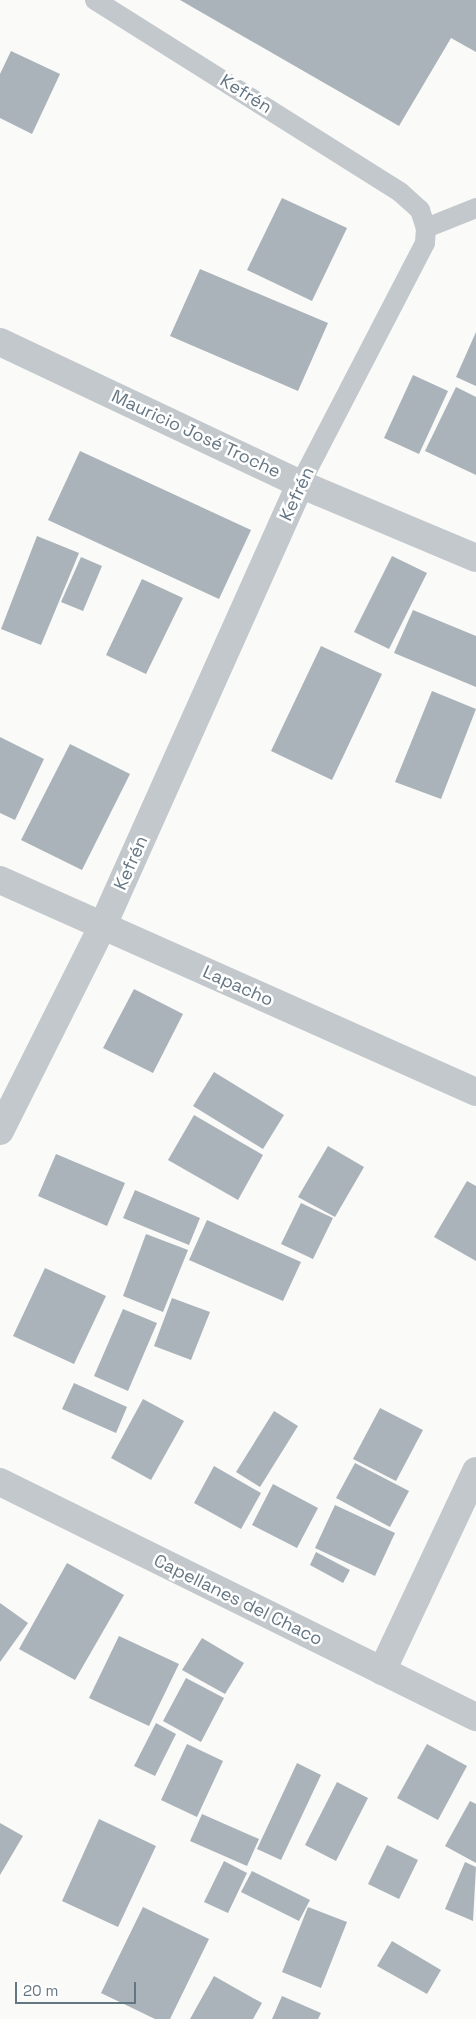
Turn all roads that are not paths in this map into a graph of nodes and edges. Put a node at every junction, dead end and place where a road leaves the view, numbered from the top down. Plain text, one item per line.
1 (95, 0) edge
2 (476, 208) edge
3 (426, 228) junction
4 (0, 342) edge
5 (300, 484) junction
6 (476, 558) edge
7 (0, 880) edge
8 (103, 925) junction
9 (476, 1092) edge
10 (0, 1131) edge
11 (476, 1471) edge
12 (0, 1482) edge
13 (382, 1671) junction
14 (476, 1717) edge

1 - 3 lane, Kefrén
2 - 3 lane
3 - 5 lane, Kefrén
4 - 5 street, Mauricio José Troche
5 - 6 street, Mauricio José Troche
5 - 8 street, Kefrén
7 - 8 street, Lapacho
8 - 9 street, Lapacho
8 - 10 street, Kefrén
11 - 13 street
12 - 13 street, Capellanes del Chaco
13 - 14 street, Capellanes del Chaco

